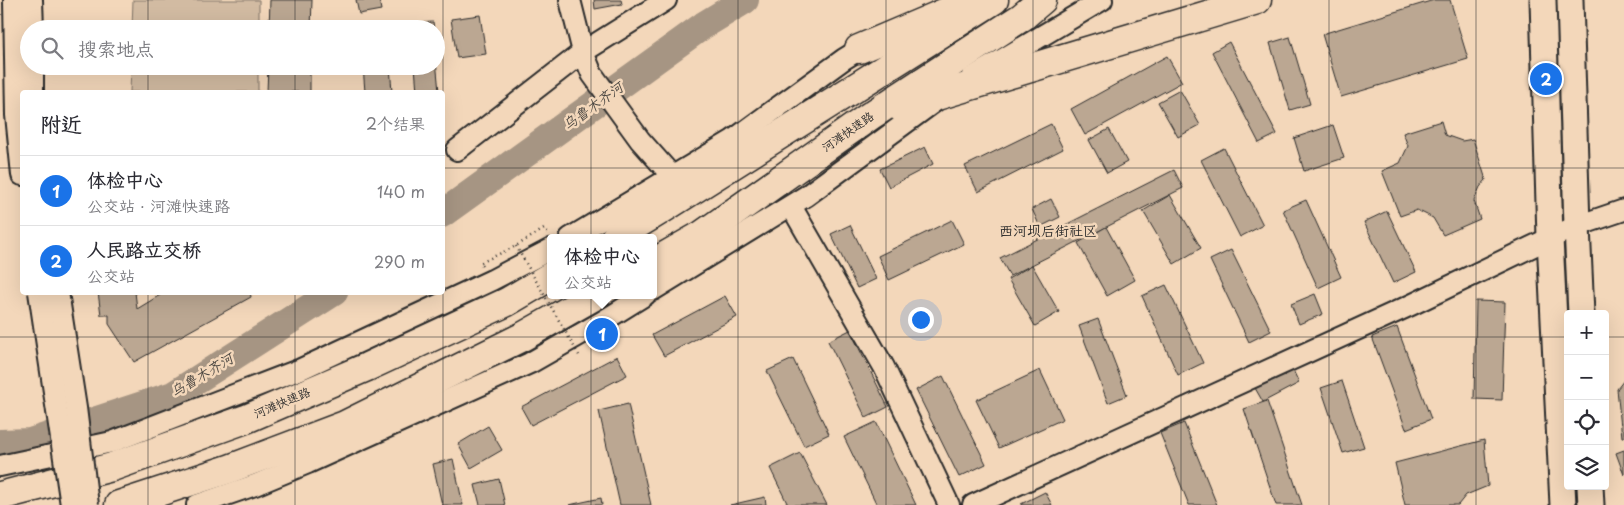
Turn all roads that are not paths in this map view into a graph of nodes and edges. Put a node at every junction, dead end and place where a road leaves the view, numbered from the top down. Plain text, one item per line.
1 (14, 0) edge
2 (570, 0) edge
3 (666, 0) edge
4 (940, 0) edge
5 (973, 0) edge
6 (994, 0) edge
7 (1042, 0) edge
8 (1102, 0) edge
9 (1257, 0) edge
10 (1543, 0) edge
11 (1570, 0) edge
12 (921, 8) edge
13 (28, 17) edge
14 (859, 50) junction
15 (582, 52) junction
16 (21, 75) edge
17 (32, 75) edge
18 (33, 90) edge
19 (945, 93) junction
20 (870, 116) junction
21 (457, 150) dead end
22 (20, 155) edge
23 (672, 176) junction
24 (791, 206) junction
25 (1624, 210) edge
26 (1576, 226) junction
27 (577, 234) edge
28 (622, 234) edge
29 (1550, 238) junction
30 (547, 251) edge
31 (657, 261) edge
32 (547, 278) edge
33 (657, 288) edge
34 (39, 295) edge
35 (58, 295) edge
36 (589, 299) edge
37 (639, 299) edge
38 (1581, 310) edge
39 (0, 466) edge
40 (1590, 490) edge
41 (0, 496) edge
42 (71, 505) edge
43 (88, 505) edge
44 (119, 505) edge
45 (197, 505) edge
46 (949, 505) edge
47 (973, 505) edge
48 (1563, 505) edge
49 (1591, 505) edge

1 - 13 street
2 - 15 street
3 - 15 street
4 - 12 street
5 - 14 highway
6 - 28 highway
7 - 20 highway, 河滩快速路
8 - 19 street
9 - 19 highway
10 - 29 main road
11 - 26 main road
12 - 14 street
14 - 23 street
15 - 21 street
15 - 23 street
16 - 22 street
17 - 18 street
19 - 20 highway
19 - 24 street
20 - 31 highway, 河滩快速路
23 - 27 street
24 - 33 street
24 - 46 street
25 - 26 street
26 - 29 street
26 - 38 main road
29 - 47 street
29 - 48 main road
30 - 39 street
32 - 41 highway, 河滩快速路
34 - 42 street, bridge
35 - 43 street, bridge
36 - 44 highway
37 - 45 street
40 - 49 main road

